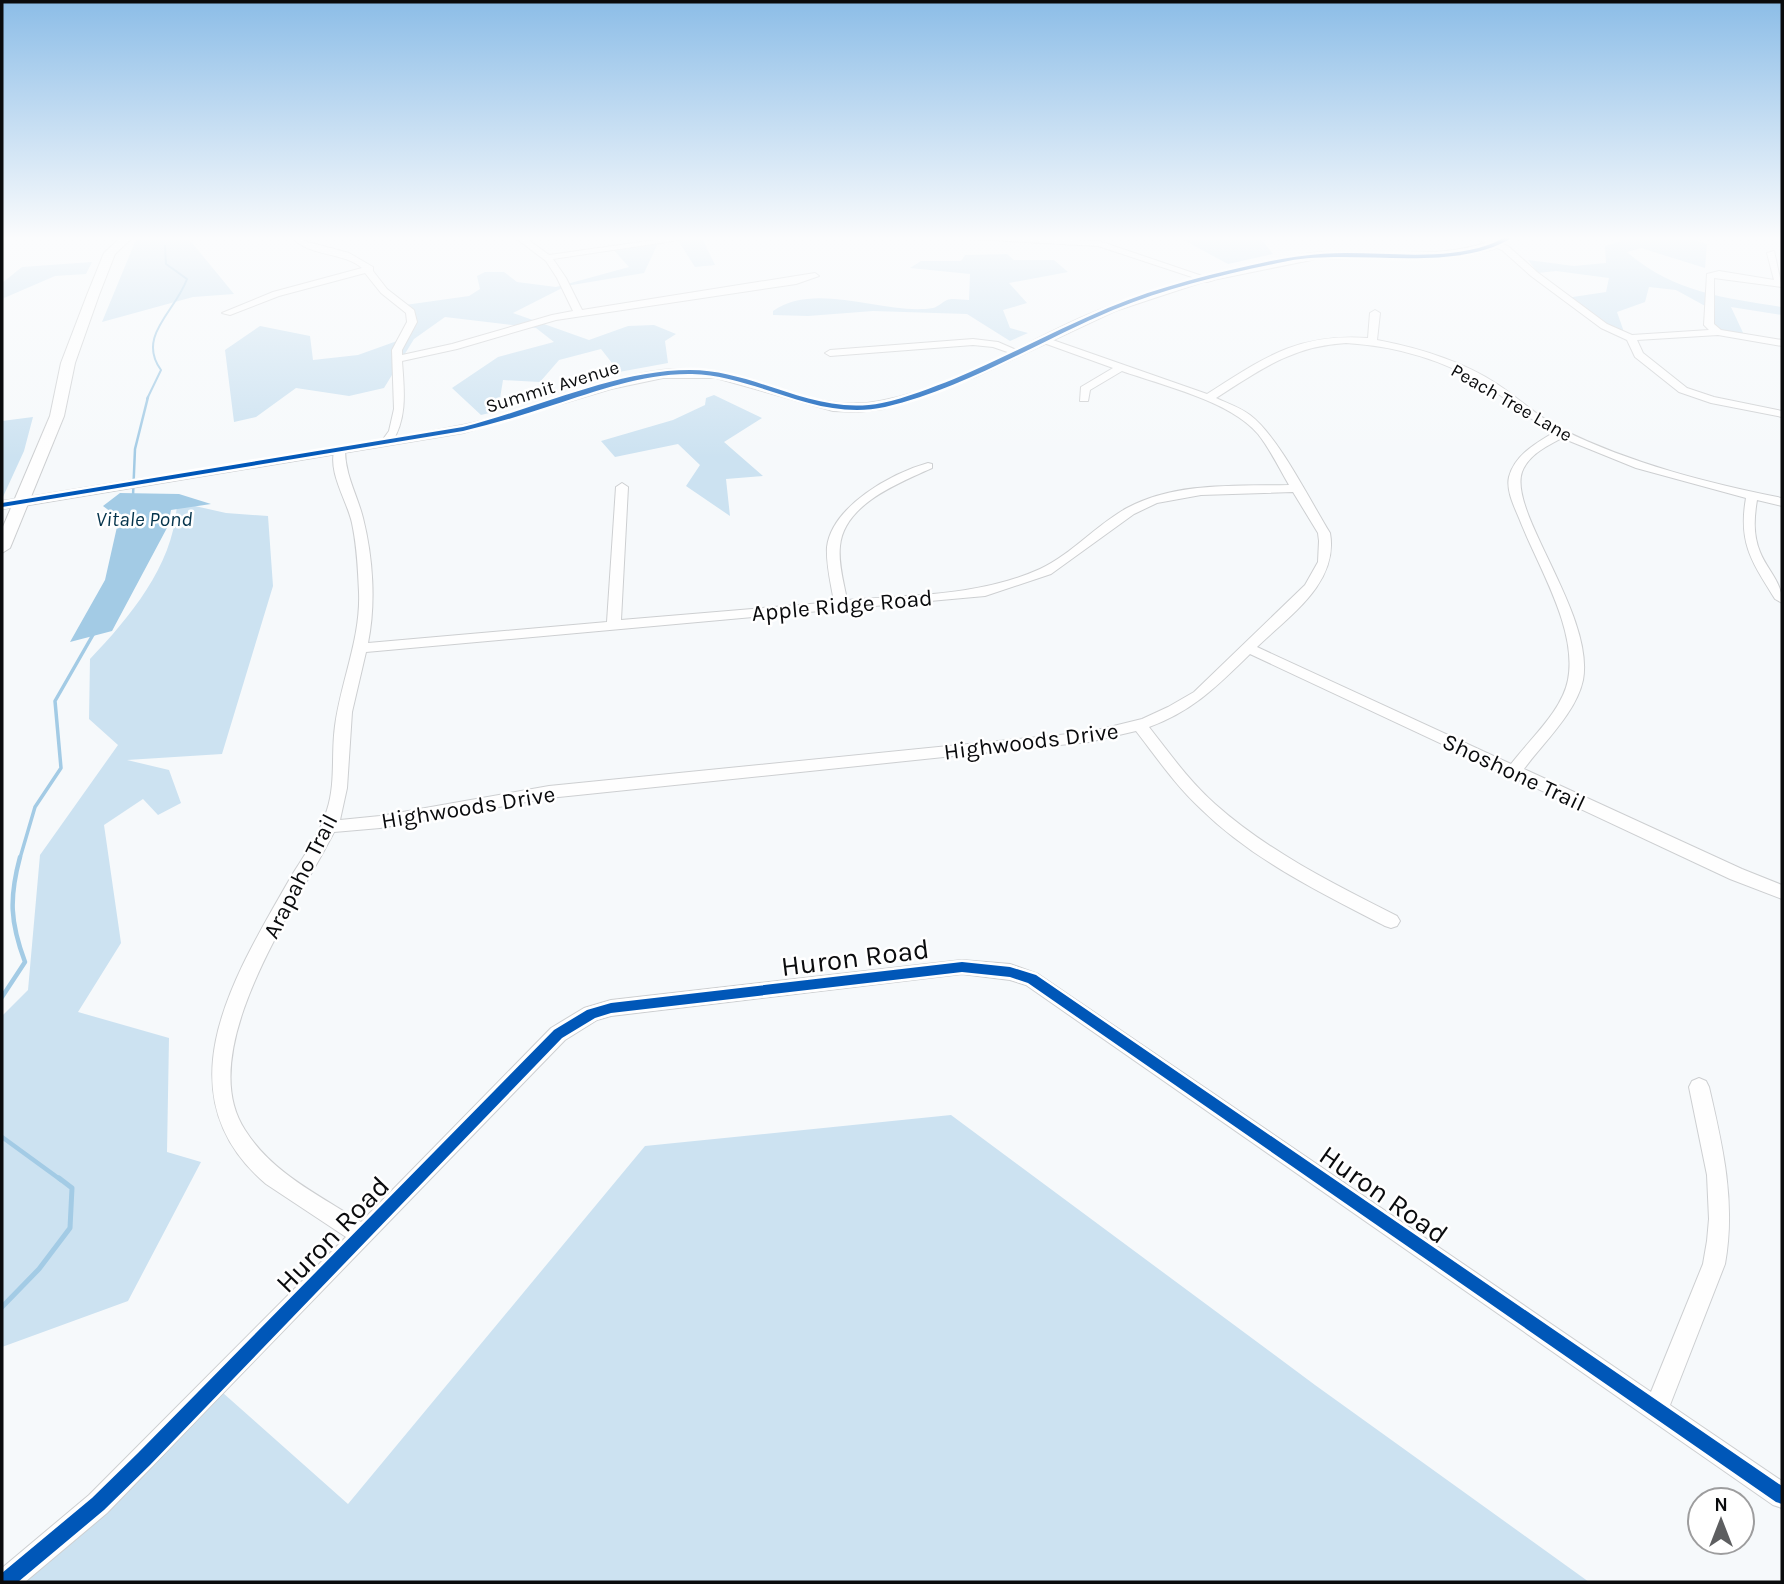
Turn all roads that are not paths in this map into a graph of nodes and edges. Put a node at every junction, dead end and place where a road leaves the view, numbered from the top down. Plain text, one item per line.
1 (88, 310) edge
2 (235, 310) edge
3 (409, 310) edge
4 (577, 310) edge
5 (604, 310) edge
6 (1111, 310) edge
7 (1582, 310) edge
8 (1709, 310) edge
9 (227, 313) dead end
10 (1375, 313) dead end
11 (579, 314) junction
12 (1718, 332) junction
13 (1631, 338) junction
14 (1044, 340) junction
15 (1372, 344) junction
16 (1782, 344) edge
17 (1016, 352) junction
18 (830, 354) dead end
19 (396, 359) junction
20 (1121, 368) junction
21 (1208, 398) junction
22 (1084, 399) dead end
23 (1782, 414) edge
24 (1562, 433) junction
25 (387, 442) junction
26 (339, 450) junction
27 (928, 466) dead end
28 (622, 487) dead end
29 (1298, 488) junction
30 (1752, 495) junction
31 (23, 502) junction
32 (1782, 502) edge
33 (2, 505) edge
34 (2, 548) edge
35 (1782, 599) edge
36 (841, 604) junction
37 (614, 625) junction
38 (361, 648) junction
39 (1248, 648) junction
40 (1140, 726) junction
41 (1514, 771) junction
42 (329, 827) junction
43 (1782, 892) edge
44 (1391, 921) dead end
45 (1699, 1087) dead end
46 (362, 1235) junction
47 (1656, 1410) junction
48 (1782, 1496) edge
49 (5, 1582) edge

1 - 31 main road
2 - 9 street
3 - 19 street
4 - 11 street
5 - 11 street
6 - 14 street, Summit Avenue
7 - 13 street
8 - 12 street
10 - 15 street
11 - 19 street
12 - 13 street
12 - 16 street
13 - 23 street
14 - 17 street, Summit Avenue
14 - 20 street, Highwoods Drive
15 - 21 street, Peach Tree Lane
15 - 24 street, Peach Tree Lane
17 - 18 street
17 - 25 street, Summit Avenue
19 - 25 street
20 - 21 street, Highwoods Drive
20 - 22 street
21 - 29 street, Highwoods Drive
24 - 30 street, Peach Tree Lane
24 - 41 street
25 - 26 street, Summit Avenue
26 - 31 street, Summit Avenue
26 - 38 street, Arapaho Trail
27 - 36 street
28 - 37 street
29 - 36 street, Apple Ridge Road
29 - 39 street, Highwoods Drive
30 - 32 street, Peach Tree Lane
30 - 35 street
31 - 33 street, Summit Avenue
31 - 34 main road
36 - 37 street, Apple Ridge Road
37 - 38 street, Apple Ridge Road
38 - 42 street, Arapaho Trail
39 - 40 street, Highwoods Drive
39 - 41 street, Shoshone Trail
40 - 42 street, Highwoods Drive
40 - 44 street
41 - 43 street, Shoshone Trail
42 - 46 street, Arapaho Trail
45 - 47 street
46 - 47 street, Huron Road
46 - 49 street, Huron Road
47 - 48 street, Huron Road

